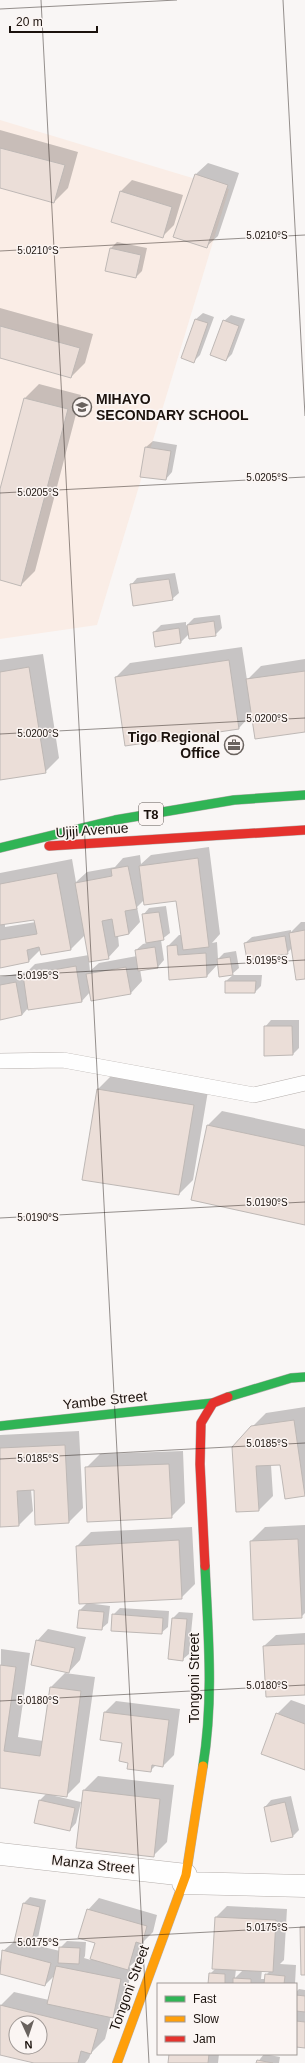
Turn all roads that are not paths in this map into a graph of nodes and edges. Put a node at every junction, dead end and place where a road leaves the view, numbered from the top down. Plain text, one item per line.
1 (305, 795) edge
2 (305, 830) edge
3 (0, 849) edge
4 (0, 1061) edge
5 (305, 1083) edge
6 (305, 1377) edge
7 (213, 1403) junction
8 (0, 1426) edge
9 (0, 1854) edge
10 (184, 1879) junction
11 (305, 1886) edge
12 (117, 2063) edge

1 - 3 main road, T8
2 - 3 main road, Ujiji Avenue / T8
4 - 5 lane
6 - 7 main road
7 - 8 main road, Yambe Street
7 - 10 main road, Tongoni Street
9 - 10 street, Manza Street
10 - 11 street, Manza Street
10 - 12 main road, Tongoni Street

